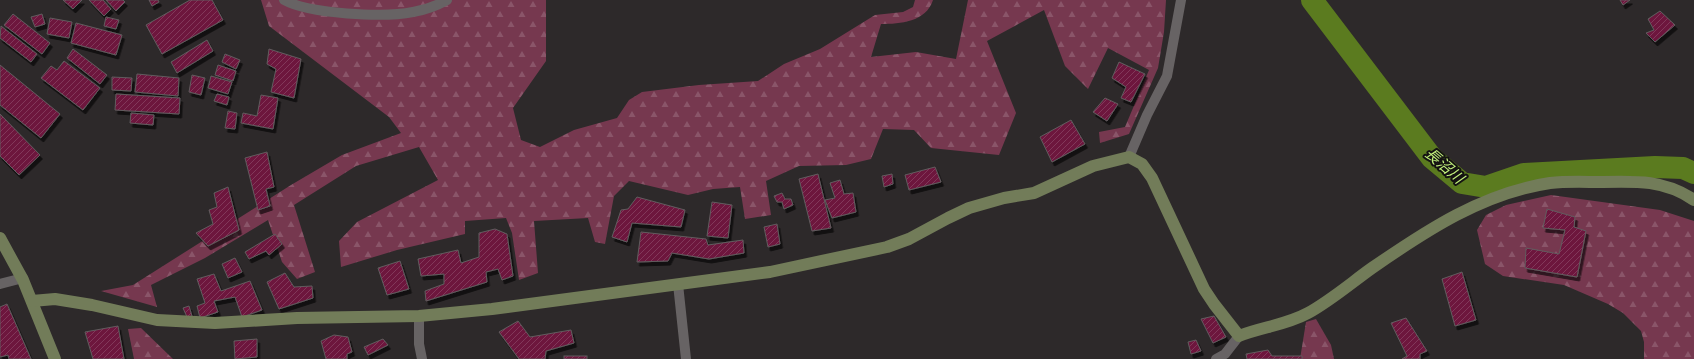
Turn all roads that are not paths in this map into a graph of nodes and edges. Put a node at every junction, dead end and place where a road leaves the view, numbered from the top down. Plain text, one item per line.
1 (284, 0) edge
2 (447, 0) edge
3 (1181, 0) edge
4 (1129, 157) junction
5 (1694, 200) edge
6 (0, 238) edge
7 (23, 278) junction
8 (0, 284) edge
9 (678, 284) junction
10 (32, 301) junction
11 (419, 316) junction
12 (1239, 336) junction
13 (55, 359) edge
14 (422, 359) edge
15 (686, 359) edge
16 (1216, 359) edge

1 - 2 street
3 - 4 street
4 - 9 street
4 - 12 street
5 - 12 street
6 - 7 street
7 - 8 street
7 - 10 street
9 - 11 street
9 - 15 street
10 - 11 street
10 - 13 street
11 - 14 street
12 - 16 street

